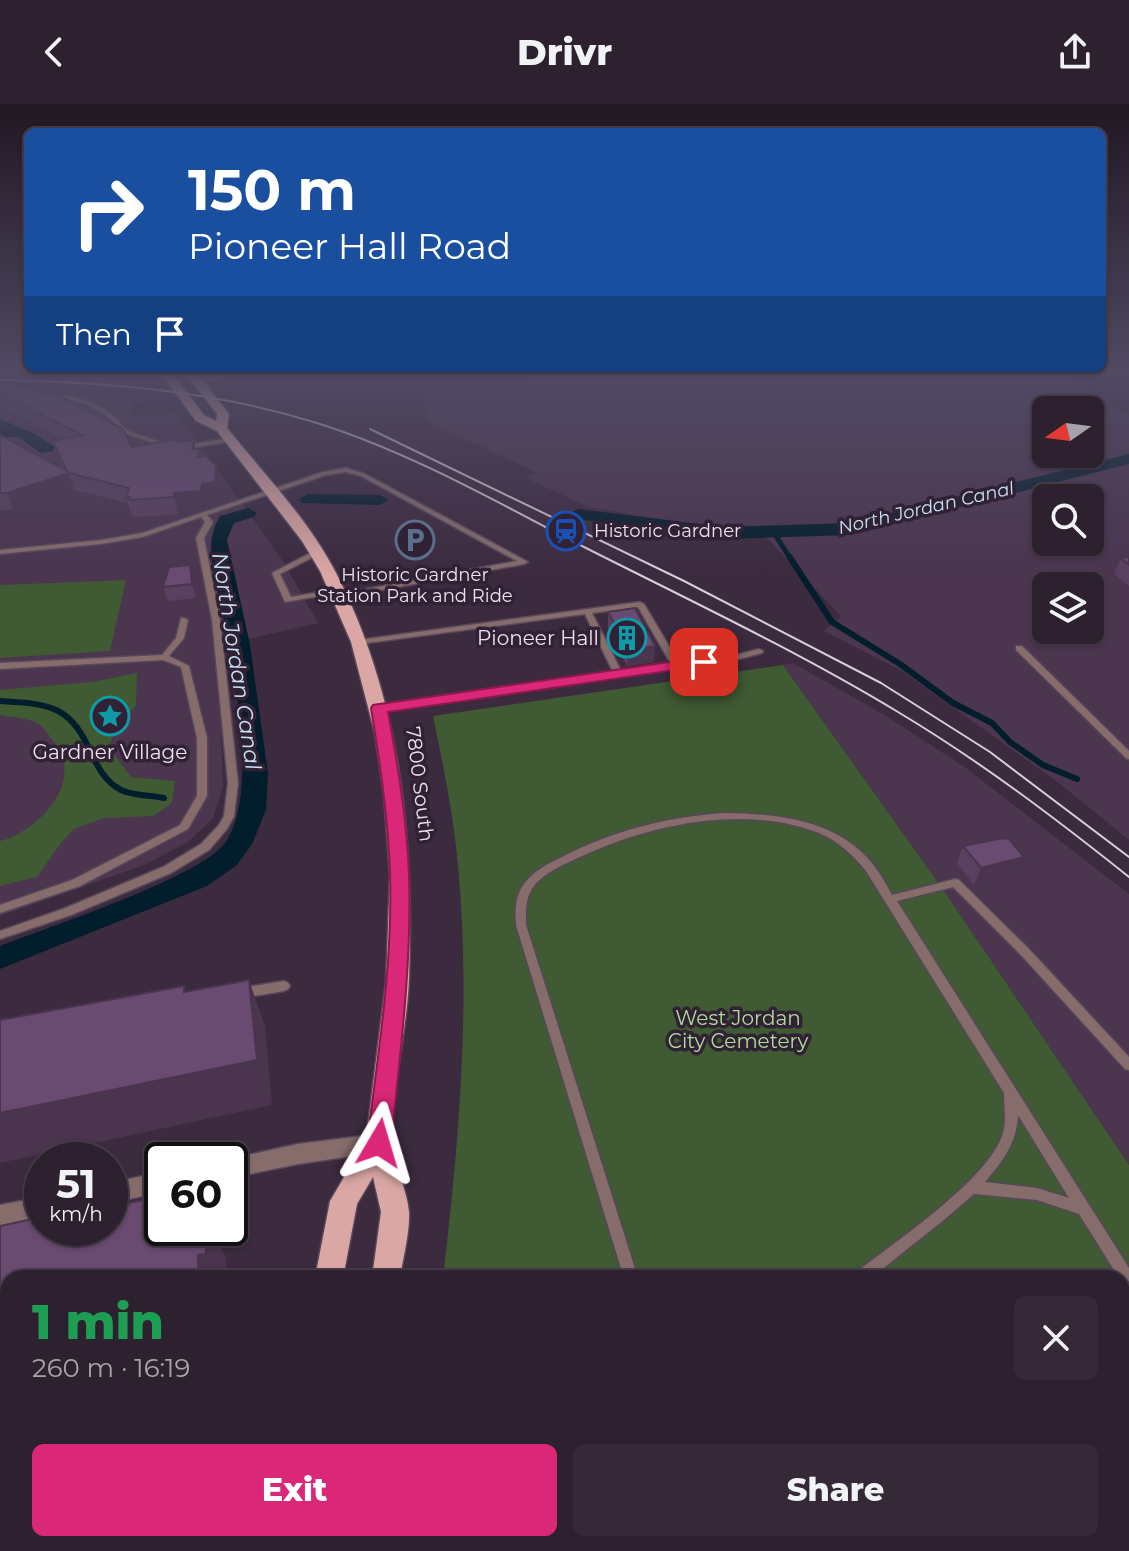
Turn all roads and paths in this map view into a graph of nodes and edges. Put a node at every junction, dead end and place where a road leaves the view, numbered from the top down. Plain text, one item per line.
1 (148, 440) edge
2 (208, 440) edge
3 (230, 440) edge
4 (270, 491) junction
5 (203, 515) junction
6 (0, 552) edge
7 (317, 553) junction
8 (339, 594) junction
9 (588, 612) junction
10 (184, 620) dead end
11 (359, 642) junction
12 (1019, 648) dead end
13 (759, 651) dead end
14 (164, 657) junction
15 (676, 665) junction
16 (0, 666) edge
17 (618, 674) junction
18 (379, 708) junction
19 (1129, 756) edge
20 (890, 899) junction
21 (0, 909) edge
22 (0, 935) edge
23 (284, 986) dead end
24 (224, 997) edge
25 (1129, 1065) edge
26 (1009, 1088) junction
27 (379, 1143) junction
28 (248, 1164) edge
29 (972, 1187) junction
30 (1083, 1209) junction
31 (24, 1211) edge
32 (0, 1216) edge
33 (331, 1270) edge
34 (387, 1270) edge
35 (629, 1270) edge
36 (870, 1270) edge
37 (1122, 1270) edge

1 - 2 lane
3 - 4 main road, 7800 South
4 - 5 lane
4 - 7 main road, 7800 South
4 - 8 lane
5 - 6 lane
5 - 22 lane
7 - 8 main road, 7800 South
7 - 8 lane
8 - 11 main road, 7800 South
9 - 11 lane
9 - 15 lane
9 - 17 lane
10 - 14 lane
11 - 18 main road, 7800 South
12 - 19 lane
13 - 15 lane
14 - 16 lane
14 - 21 lane
15 - 17 lane
17 - 18 lane
18 - 27 main road, 7800 South
20 - 25 lane
20 - 26 lane
20 - 35 lane
23 - 24 lane
26 - 29 lane
26 - 30 lane
27 - 28 street
27 - 33 main road, 7800 South
27 - 34 main road, 7800 South
29 - 30 lane
29 - 36 lane
30 - 37 lane
31 - 32 street

